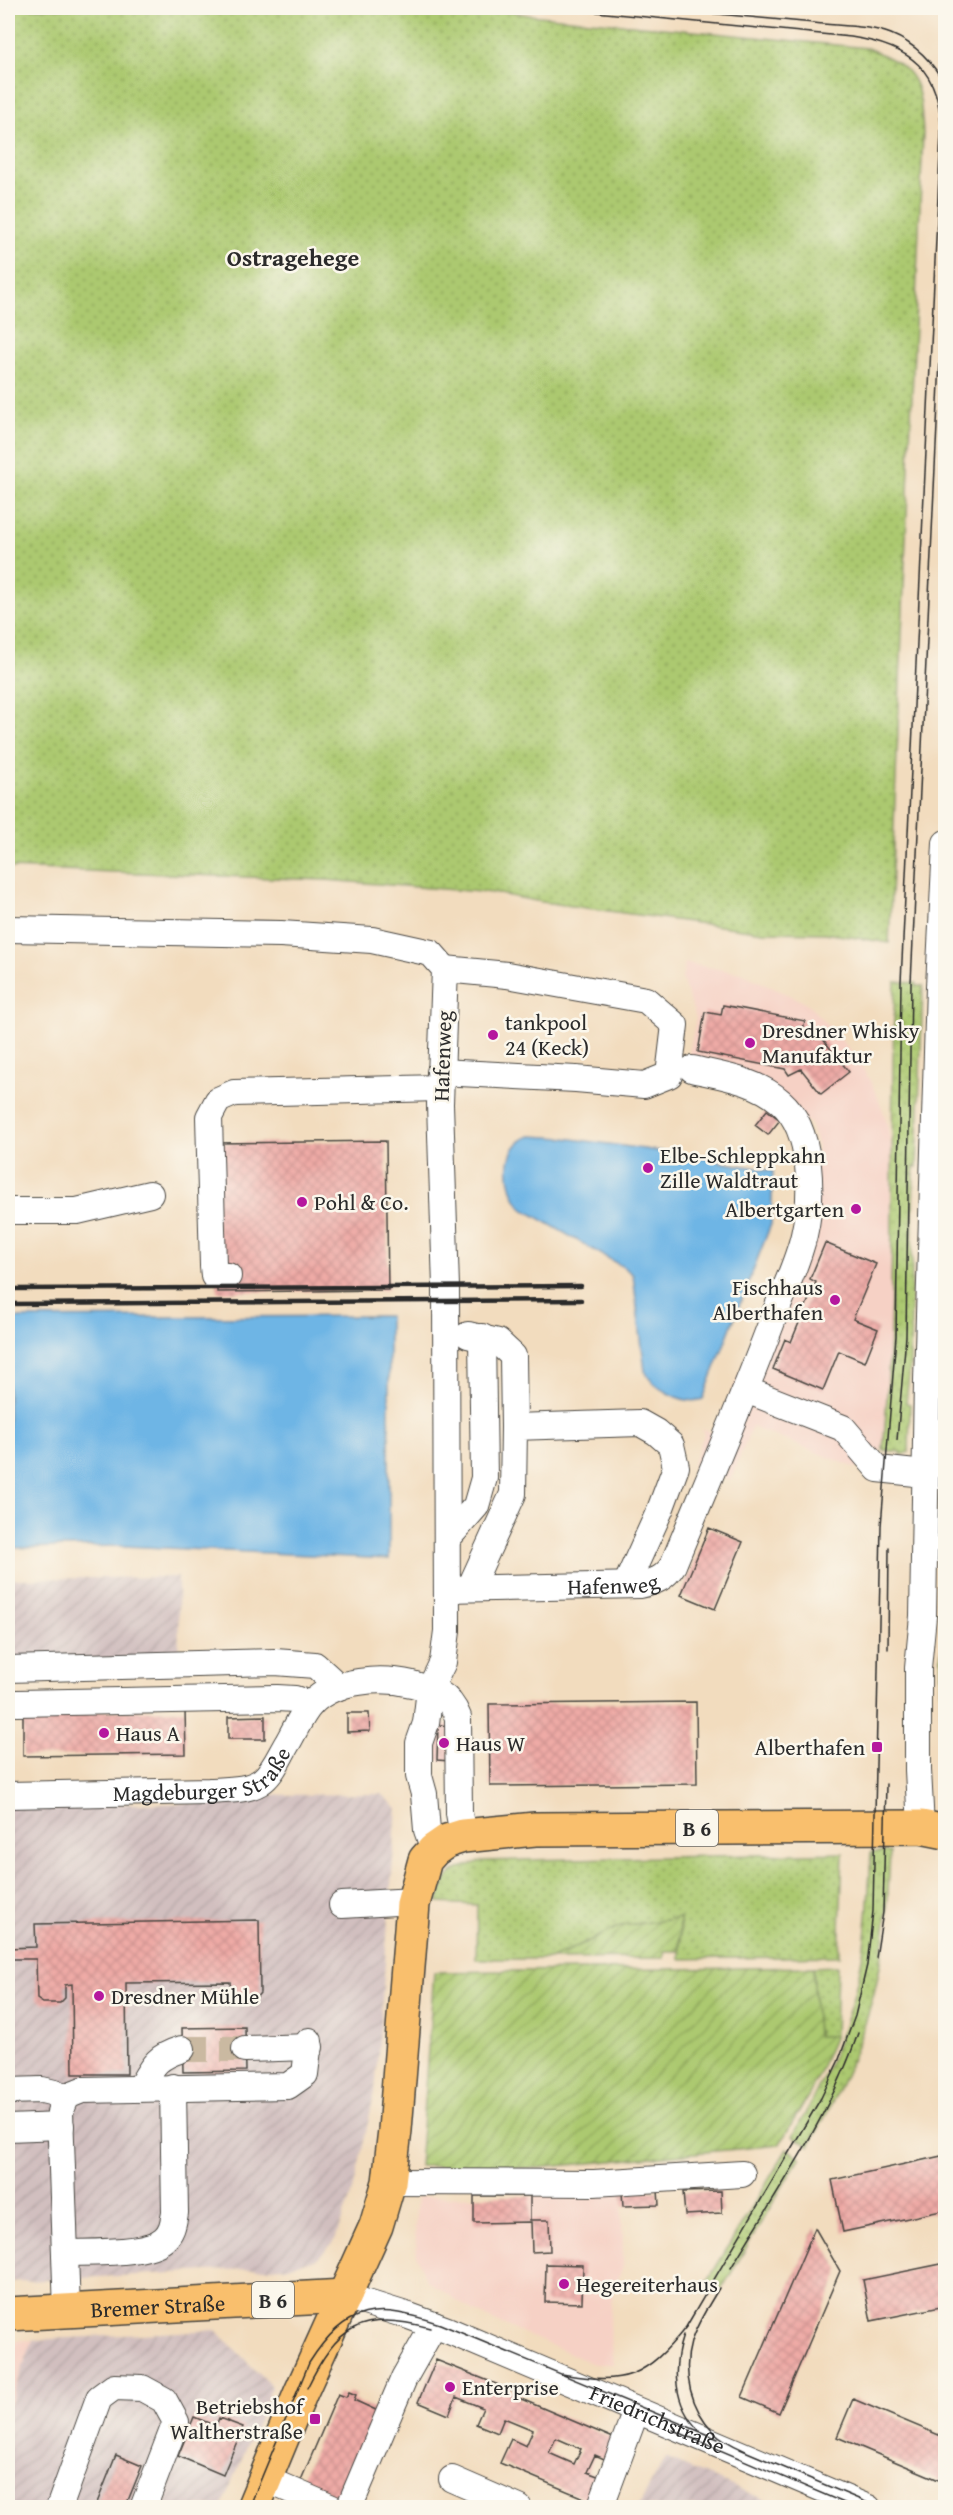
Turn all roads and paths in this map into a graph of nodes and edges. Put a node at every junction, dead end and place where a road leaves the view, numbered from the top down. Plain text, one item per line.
1 (945, 843) edge
2 (8, 929) edge
3 (445, 969) junction
4 (692, 1069) dead end
5 (440, 1080) junction
6 (150, 1194) dead end
7 (8, 1210) edge
8 (228, 1276) dead end
9 (446, 1334) junction
10 (482, 1337) junction
11 (936, 1380) edge
12 (746, 1390) junction
13 (514, 1427) junction
14 (925, 1474) junction
15 (925, 1517) junction
16 (447, 1539) junction
17 (945, 1540) edge
18 (626, 1585) junction
19 (459, 1588) junction
20 (8, 1669) edge
21 (339, 1687) junction
22 (430, 1689) junction
23 (17, 1703) dead end
24 (310, 1704) junction
25 (8, 1795) edge
26 (937, 1826) edge
27 (463, 1836) junction
28 (434, 1850) junction
29 (414, 1901) junction
30 (342, 1905) dead end
31 (182, 2049) tunnel mouth
32 (246, 2049) tunnel mouth
33 (173, 2087) junction
34 (140, 2088) junction
35 (8, 2091) edge
36 (67, 2096) junction
37 (61, 2126) junction
38 (8, 2128) edge
39 (742, 2174) dead end
40 (389, 2182) junction
41 (65, 2253) junction
42 (345, 2296) junction
43 (67, 2311) junction
44 (8, 2314) edge
45 (434, 2325) junction
46 (636, 2411) junction
47 (452, 2479) dead end
48 (259, 2493) edge
49 (59, 2508) edge
50 (143, 2508) edge
51 (332, 2508) edge
52 (349, 2508) edge
53 (519, 2508) edge
54 (600, 2508) edge
55 (868, 2508) edge

1 - 11 street
2 - 3 street
3 - 5 street, Hafenweg
3 - 5 street
4 - 12 street
5 - 8 street
5 - 9 street, Hafenweg
6 - 7 street
9 - 10 street
9 - 16 street, Hafenweg
10 - 13 street
10 - 16 street
11 - 14 street
12 - 14 street
12 - 18 street, Hafenweg
13 - 18 street
13 - 19 street
14 - 15 street
15 - 17 street
15 - 26 street
16 - 19 street, Hafenweg
18 - 19 street, Hafenweg
19 - 22 street, Hafenweg
20 - 21 street
21 - 22 street, Magdeburger Straße
21 - 24 street, Magdeburger Straße
22 - 27 street, Magdeburger Straße
22 - 28 street
23 - 24 street
24 - 25 street, Magdeburger Straße
26 - 27 main road, B 6
27 - 28 main road, B 6
28 - 29 main road
29 - 30 street
29 - 40 main road
31 - 34 street
32 - 33 street
33 - 34 street
33 - 41 street
34 - 36 street
35 - 36 street
36 - 37 street
37 - 38 street
37 - 41 street
39 - 40 street
40 - 42 main road
41 - 43 street
42 - 43 main road, Bremer Straße / B 6
42 - 45 street, Friedrichstraße
42 - 48 main road
43 - 44 main road, Bremer Straße / B 6
45 - 46 street, Friedrichstraße
45 - 52 street
46 - 54 street
46 - 55 street, Friedrichstraße
47 - 53 street
48 - 51 street
49 - 50 street

